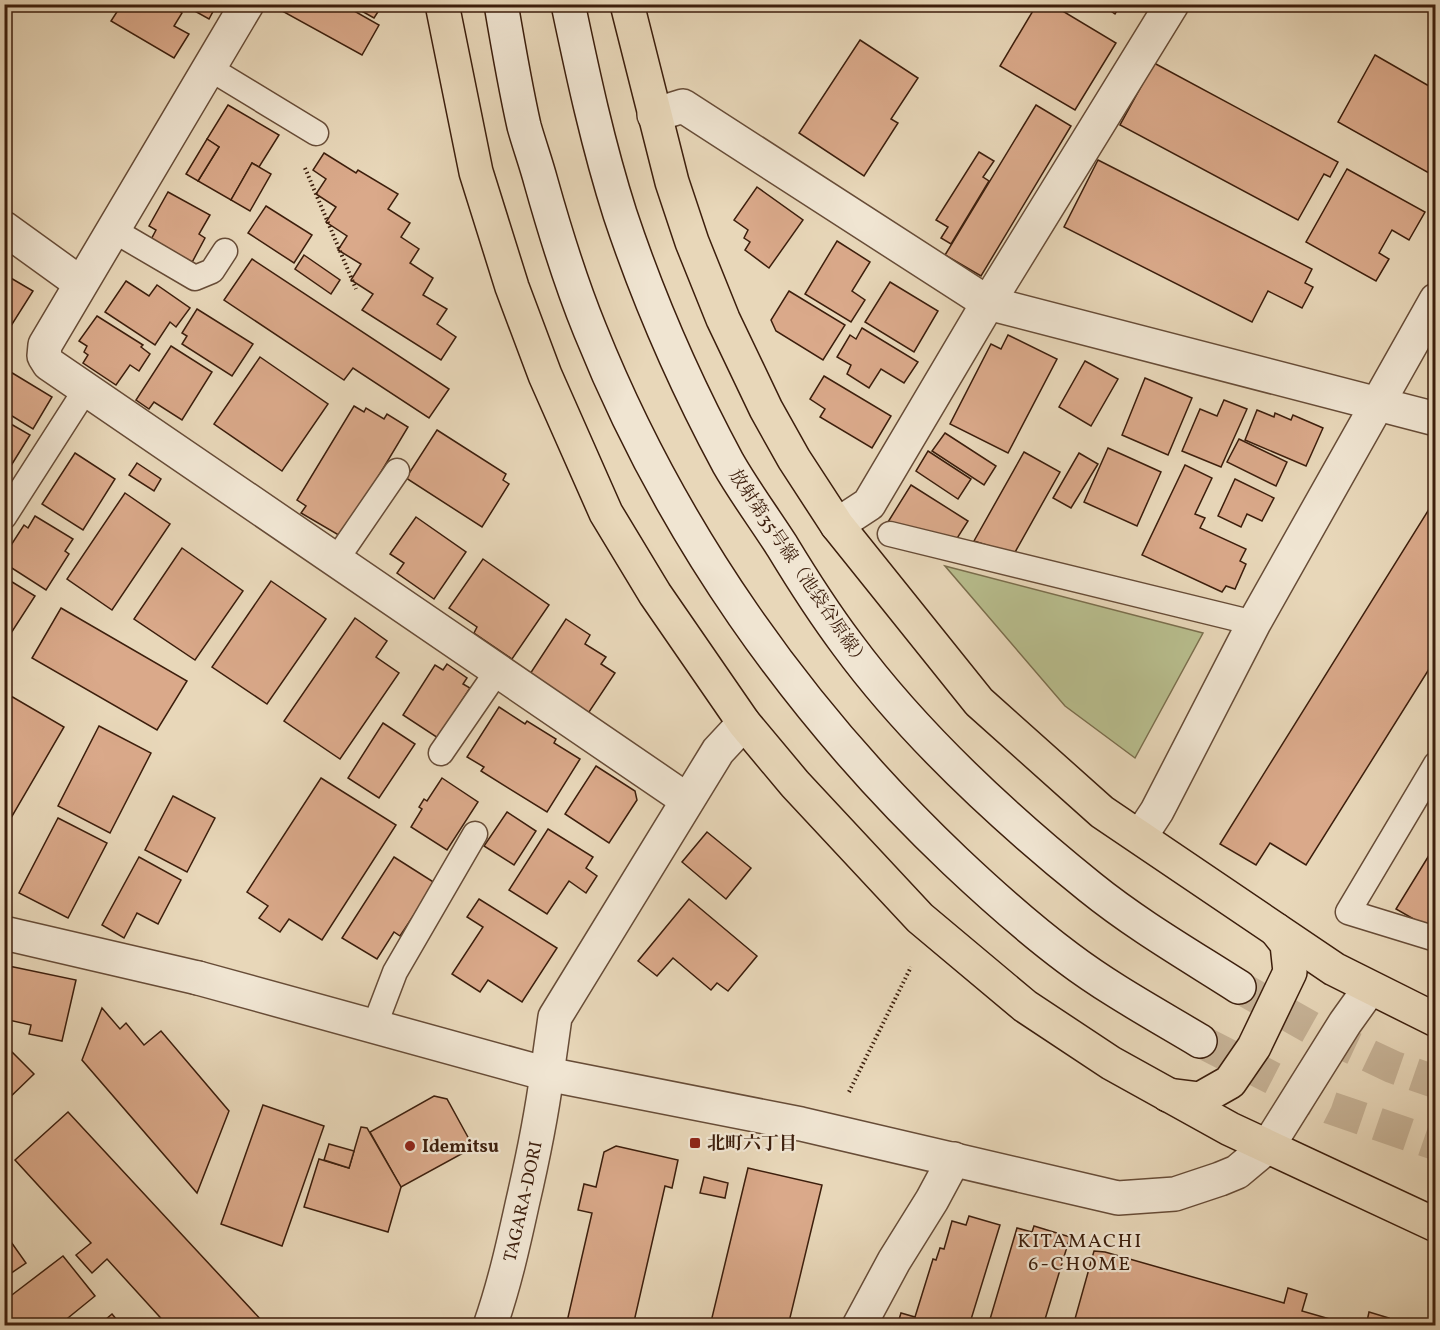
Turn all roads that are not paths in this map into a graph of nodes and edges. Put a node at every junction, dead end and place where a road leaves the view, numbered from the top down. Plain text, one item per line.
1 (247, 4) edge
2 (442, 4) edge
3 (501, 4) edge
4 (568, 4) edge
5 (627, 4) edge
6 (1172, 4) edge
7 (209, 68) junction
8 (654, 114) junction
9 (316, 133) road end
10 (4, 228) edge
11 (113, 230) junction
12 (225, 251) dead end
13 (80, 283) junction
14 (1436, 300) edge
15 (987, 303) junction
16 (86, 389) junction
17 (1376, 404) junction
18 (1436, 419) edge
19 (397, 471) dead end
20 (4, 517) edge
21 (837, 525) junction
22 (890, 534) dead end
23 (336, 560) junction
24 (1254, 623) junction
25 (498, 670) junction
26 (744, 723) junction
27 (441, 753) dead end
28 (1436, 764) edge
29 (687, 800) junction
30 (475, 834) dead end
31 (1140, 837) junction
32 (1276, 930) junction
33 (4, 933) edge
34 (1436, 939) edge
35 (1239, 987) tunnel mouth
36 (1370, 988) junction
37 (1436, 1020) edge
38 (374, 1027) junction
39 (1200, 1041) tunnel mouth
40 (547, 1074) junction
41 (1168, 1095) junction
42 (1268, 1146) junction
43 (954, 1159) junction
44 (1436, 1225) edge
45 (490, 1326) edge
46 (859, 1326) edge

1 - 7 street
2 - 26 main road
3 - 39 street
4 - 35 street, 放射第35号線（池袋谷原線）
5 - 8 main road
6 - 15 street
7 - 9 lane
7 - 11 street
8 - 15 street
8 - 21 main road
10 - 13 street
11 - 12 lane
11 - 13 street
13 - 16 street
14 - 17 street
15 - 17 street
15 - 21 street
16 - 20 lane
16 - 23 street
17 - 18 street
17 - 24 street
19 - 23 lane
21 - 31 main road
22 - 24 lane
23 - 25 street
24 - 31 street
25 - 27 lane
25 - 29 street
26 - 29 street, TAGARA-DORI
26 - 41 main road
28 - 34 lane
29 - 40 street, TAGARA-DORI
30 - 38 lane
31 - 32 main road
32 - 36 main road
32 - 41 main road
33 - 38 street
36 - 37 main road
36 - 42 street
38 - 40 street
40 - 43 street
40 - 45 street, TAGARA-DORI
41 - 42 main road
42 - 43 street
42 - 44 main road
43 - 46 street

